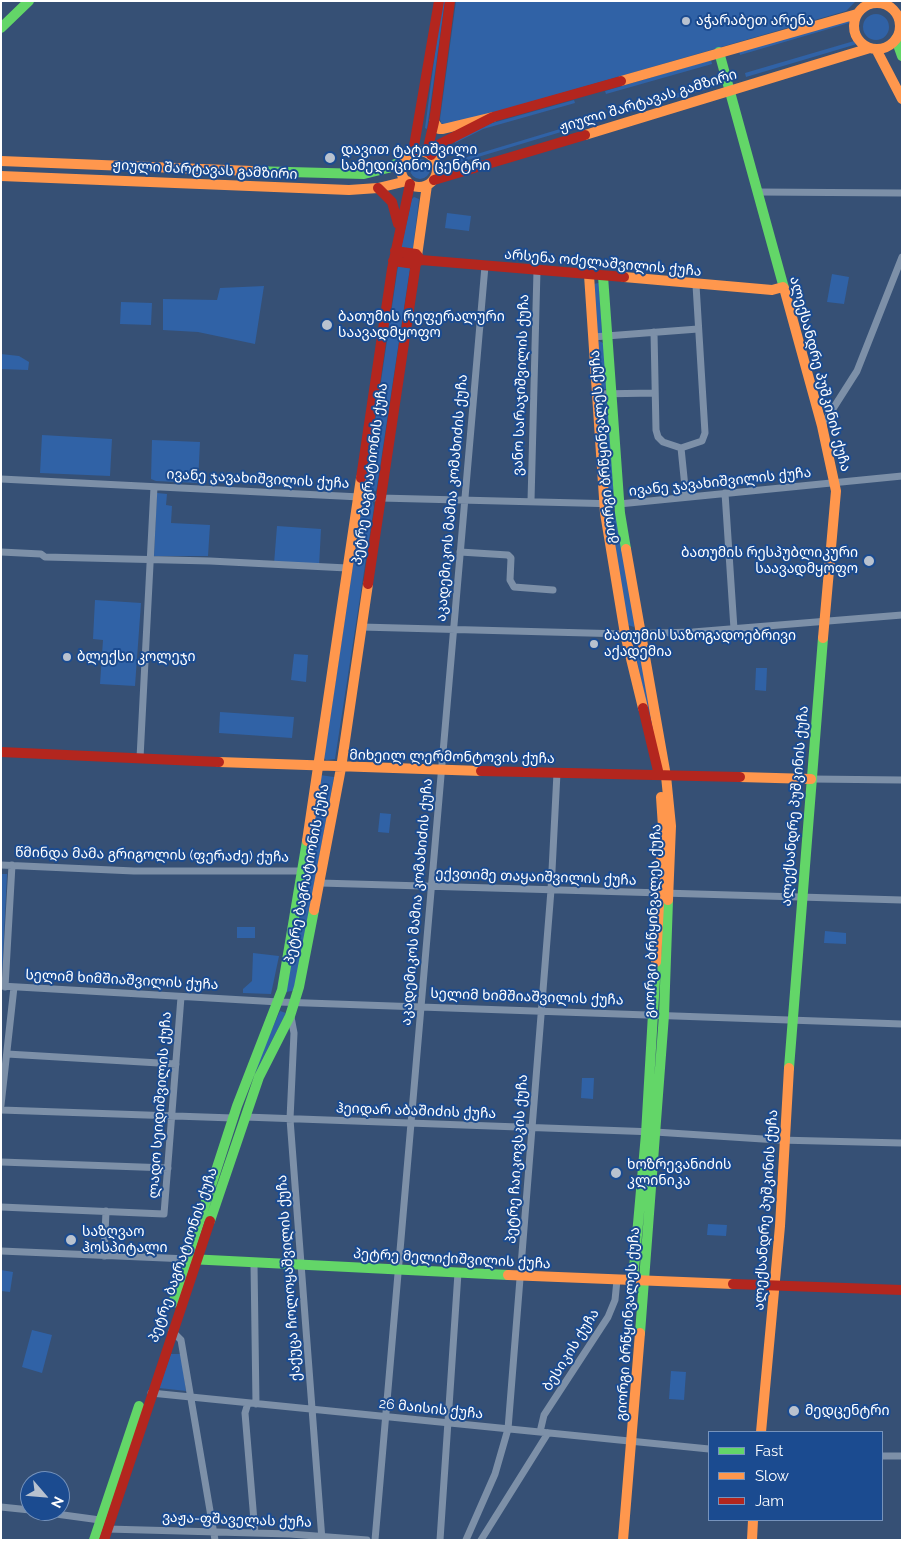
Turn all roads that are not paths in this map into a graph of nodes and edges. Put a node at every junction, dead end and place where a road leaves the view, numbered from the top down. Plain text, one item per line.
1 (29, 1) edge
2 (439, 1) edge
3 (450, 1) edge
4 (887, 3) edge
5 (860, 9) edge
6 (1, 28) edge
7 (899, 37) edge
8 (873, 48) junction
9 (720, 52) junction
10 (902, 56) edge
11 (731, 92) junction
12 (902, 98) edge
13 (493, 117) junction
14 (434, 122) junction
15 (413, 152) junction
16 (429, 154) junction
17 (404, 159) junction
18 (1, 161) edge
19 (1, 176) edge
20 (408, 182) junction
21 (430, 182) junction
22 (378, 188) junction
23 (758, 192) junction
24 (902, 194) edge
25 (398, 237) junction
26 (394, 256) junction
27 (902, 257) edge
28 (417, 259) junction
29 (485, 266) junction
30 (537, 270) junction
31 (589, 275) junction
32 (603, 276) junction
33 (696, 285) junction
34 (783, 287) junction
35 (698, 329) junction
36 (654, 332) junction
37 (594, 337) junction
38 (607, 337) junction
39 (655, 393) junction
40 (597, 394) junction
41 (612, 394) junction
42 (822, 426) junction
43 (681, 448) junction
44 (902, 476) edge
45 (1, 479) edge
46 (835, 482) junction
47 (154, 487) junction
48 (725, 493) junction
49 (357, 497) junction
50 (686, 497) junction
51 (380, 498) junction
52 (464, 500) junction
53 (531, 501) junction
54 (604, 504) junction
55 (619, 504) junction
56 (1, 552) edge
57 (460, 552) junction
58 (151, 560) junction
59 (347, 568) junction
60 (553, 590) dead end
61 (902, 615) edge
62 (825, 623) junction
63 (361, 627) junction
64 (453, 628) junction
65 (734, 629) junction
66 (625, 634) junction
67 (641, 634) junction
68 (1, 752) edge
69 (140, 758) junction
70 (319, 766) junction
71 (341, 768) junction
72 (441, 770) junction
73 (557, 773) junction
74 (663, 776) junction
75 (811, 779) junction
76 (902, 780) edge
77 (1, 864) edge
78 (12, 865) junction
79 (303, 871) junction
80 (320, 883) junction
81 (431, 886) junction
82 (551, 890) junction
83 (664, 892) junction
84 (802, 897) junction
85 (902, 900) edge
86 (3, 987) edge
87 (14, 987) junction
88 (181, 997) junction
89 (295, 1001) junction
90 (280, 1002) junction
91 (421, 1006) junction
92 (542, 1010) junction
93 (658, 1014) junction
94 (290, 1016) junction
95 (792, 1020) junction
96 (902, 1024) edge
97 (7, 1054) junction
98 (176, 1064) junction
99 (1, 1105) edge
100 (1, 1110) edge
101 (172, 1115) junction
102 (245, 1117) junction
103 (233, 1118) junction
104 (290, 1118) junction
105 (410, 1124) junction
106 (531, 1129) junction
107 (651, 1133) junction
108 (785, 1140) junction
109 (902, 1143) edge
110 (1, 1162) edge
111 (168, 1168) junction
112 (1, 1207) edge
113 (106, 1211) junction
114 (1, 1251) edge
115 (104, 1256) junction
116 (192, 1260) junction
117 (254, 1263) junction
118 (300, 1266) junction
119 (398, 1270) junction
120 (458, 1273) junction
121 (521, 1275) junction
122 (618, 1280) junction
123 (633, 1280) junction
124 (644, 1280) junction
125 (775, 1284) junction
126 (902, 1290) edge
127 (172, 1331) junction
128 (151, 1393) junction
129 (191, 1397) junction
130 (252, 1404) junction
131 (312, 1410) junction
132 (385, 1417) junction
133 (449, 1423) junction
134 (508, 1429) junction
135 (761, 1431) edge
136 (540, 1432) junction
137 (548, 1433) junction
138 (632, 1442) junction
139 (708, 1449) edge
140 (883, 1456) edge
141 (902, 1456) edge
142 (1, 1507) edge
143 (20, 1509) edge
144 (70, 1516) edge
145 (100, 1520) junction
146 (753, 1521) edge
147 (255, 1533) junction
148 (105, 1535) edge
149 (214, 1536) edge
150 (290, 1537) edge
151 (322, 1538) edge
152 (94, 1540) edge
153 (367, 1540) edge
154 (375, 1540) edge
155 (440, 1540) edge
156 (466, 1540) edge
157 (481, 1540) edge
158 (623, 1540) edge
159 (752, 1540) edge

1 - 6 street
2 - 15 street
3 - 14 street
4 - 5 street
4 - 7 street
5 - 8 street
5 - 9 street, ჟიული შარტავას გამზირი
7 - 8 street
7 - 10 street
8 - 11 street, ჟიული შარტავას გამზირი
8 - 12 street
9 - 11 street, ალექსანდრე პუშკინის ქუჩა
9 - 13 street, ჟიული შარტავას გამზირი
11 - 21 street, ჟიული შარტავას გამზირი
11 - 23 street, ალექსანდრე პუშკინის ქუჩა
13 - 14 street
13 - 16 street, ჟიული შარტავას გამზირი
14 - 16 street
15 - 16 street
15 - 17 street
16 - 21 street
17 - 18 street, ჟიული შარტავას გამზირი
17 - 20 street
19 - 22 street, ჟიული შარტავას გამზირი
20 - 21 street
20 - 22 street, ჟიული შარტავას გამზირი
20 - 25 street, პეტრე ბაგრატიონის ქუჩა
21 - 28 street, პეტრე ბაგრატიონის ქუჩა
22 - 25 street
23 - 24 street
23 - 34 street, ალექსანდრე პუშკინის ქუჩა
25 - 26 street, პეტრე ბაგრატიონის ქუჩა
26 - 28 street, არსენა ოძელაშვილის ქუჩა
26 - 49 street, პეტრე ბაგრატიონის ქუჩა
27 - 42 street
28 - 29 street, არსენა ოძელაშვილის ქუჩა
28 - 51 street, პეტრე ბაგრატიონის ქუჩა
29 - 30 street, არსენა ოძელაშვილის ქუჩა
29 - 52 street, აკადემიკოს მამია კომახიძის ქუჩა
30 - 31 street, არსენა ოძელაშვილის ქუჩა
30 - 53 street, ვანო სარაჯიშვილის ქუჩა
31 - 32 street, არსენა ოძელაშვილის ქუჩა
31 - 37 street, გიორგი ბრწყინვალეს ქუჩა
32 - 33 street, არსენა ოძელაშვილის ქუჩა
32 - 38 street, გიორგი ბრწყინვალეს ქუჩა
33 - 34 street, არსენა ოძელაშვილის ქუჩა
33 - 35 street
34 - 42 street, ალექსანდრე პუშკინის ქუჩა
35 - 36 street
35 - 43 street
36 - 38 street
36 - 39 street
37 - 38 street
37 - 40 street, გიორგი ბრწყინვალეს ქუჩა
38 - 41 street, გიორგი ბრწყინვალეს ქუჩა
39 - 41 street
39 - 43 street
40 - 41 street
40 - 54 street, გიორგი ბრწყინვალეს ქუჩა
41 - 55 street, გიორგი ბრწყინვალეს ქუჩა
42 - 46 street, ალექსანდრე პუშკინის ქუჩა
43 - 50 street
44 - 46 street, ივანე ჯავახიშვილის ქუჩა
45 - 47 street, ივანე ჯავახიშვილის ქუჩა
46 - 48 street, ივანე ჯავახიშვილის ქუჩა
46 - 62 street, ალექსანდრე პუშკინის ქუჩა
47 - 49 street, ივანე ჯავახიშვილის ქუჩა
47 - 58 street
48 - 50 street, ივანე ჯავახიშვილის ქუჩა
48 - 65 street
49 - 51 street, ივანე ჯავახიშვილის ქუჩა
49 - 59 street, პეტრე ბაგრატიონის ქუჩა
50 - 55 street, ივანე ჯავახიშვილის ქუჩა
51 - 52 street, ივანე ჯავახიშვილის ქუჩა
51 - 63 street, პეტრე ბაგრატიონის ქუჩა
52 - 53 street, ივანე ჯავახიშვილის ქუჩა
52 - 57 street, აკადემიკოს მამია კომახიძის ქუჩა
53 - 54 street, ივანე ჯავახიშვილის ქუჩა
54 - 55 street, ივანე ჯავახიშვილის ქუჩა
54 - 66 street, გიორგი ბრწყინვალეს ქუჩა
55 - 67 street, გიორგი ბრწყინვალეს ქუჩა
56 - 58 street
57 - 60 street
57 - 64 street, აკადემიკოს მამია კომახიძის ქუჩა
58 - 59 street
58 - 69 street
59 - 70 street, პეტრე ბაგრატიონის ქუჩა
61 - 62 street
62 - 65 street
62 - 75 street, ალექსანდრე პუშკინის ქუჩა
63 - 64 street
63 - 71 street, პეტრე ბაგრატიონის ქუჩა
64 - 66 street
64 - 72 street, აკადემიკოს მამია კომახიძის ქუჩა
65 - 67 street
66 - 67 street
66 - 74 street, გიორგი ბრწყინვალეს ქუჩა
67 - 74 street, გიორგი ბრწყინვალეს ქუჩა
68 - 69 street, მიხეილ ლერმონტოვის ქუჩა
69 - 70 street, მიხეილ ლერმონტოვის ქუჩა
70 - 71 street, მიხეილ ლერმონტოვის ქუჩა
70 - 79 street, პეტრე ბაგრატიონის ქუჩა
71 - 72 street, მიხეილ ლერმონტოვის ქუჩა
71 - 80 street, პეტრე ბაგრატიონის ქუჩა
72 - 73 street, მიხეილ ლერმონტოვის ქუჩა
72 - 81 street, აკადემიკოს მამია კომახიძის ქუჩა
73 - 74 street, მიხეილ ლერმონტოვის ქუჩა
73 - 82 street, პეტრე ჩაიკოვსკის ქუჩა
74 - 75 street, მიხეილ ლერმონტოვის ქუჩა
74 - 83 street, გიორგი ბრწყინვალეს ქუჩა
75 - 76 street, მიხეილ ლერმონტოვის ქუჩა
75 - 84 street, ალექსანდრე პუშკინის ქუჩა
77 - 78 street, წმინდა მამა გრიგოლის (ფერაძე) ქუჩა
78 - 79 street, წმინდა მამა გრიგოლის (ფერაძე) ქუჩა
78 - 86 street
79 - 90 street, პეტრე ბაგრატიონის ქუჩა
80 - 81 street, ექვთიმე თაყაიშვილის ქუჩა
80 - 89 street, პეტრე ბაგრატიონის ქუჩა
81 - 82 street, ექვთიმე თაყაიშვილის ქუჩა
81 - 91 street, აკადემიკოს მამია კომახიძის ქუჩა
82 - 83 street, ექვთიმე თაყაიშვილის ქუჩა
82 - 92 street, პეტრე ჩაიკოვსკის ქუჩა
83 - 84 street, ექვთიმე თაყაიშვილის ქუჩა
83 - 93 street, გიორგი ბრწყინვალეს ქუჩა
84 - 85 street, ექვთიმე თაყაიშვილის ქუჩა
84 - 95 street, ალექსანდრე პუშკინის ქუჩა
86 - 87 street, სელიმ ხიმშიაშვილის ქუჩა
87 - 88 street, სელიმ ხიმშიაშვილის ქუჩა
87 - 97 street
88 - 90 street, სელიმ ხიმშიაშვილის ქუჩა
88 - 98 street, ლადო სეიდიშვილის ქუჩა
89 - 90 street, სელიმ ხიმშიაშვილის ქუჩა
89 - 91 street, სელიმ ხიმშიაშვილის ქუჩა
89 - 94 street, პეტრე ბაგრატიონის ქუჩა
90 - 103 street, პეტრე ბაგრატიონის ქუჩა
91 - 92 street, სელიმ ხიმშიაშვილის ქუჩა
91 - 105 street, აკადემიკოს მამია კომახიძის ქუჩა
92 - 93 street, სელიმ ხიმშიაშვილის ქუჩა
92 - 106 street, პეტრე ჩაიკოვსკის ქუჩა
93 - 95 street, სელიმ ხიმშიაშვილის ქუჩა
93 - 107 street, გიორგი ბრწყინვალეს ქუჩა
94 - 102 street, პეტრე ბაგრატიონის ქუჩა
94 - 104 street, ქაქუცა ჩოლოყაშვილის ქუჩა
95 - 96 street, სელიმ ხიმშიაშვილის ქუჩა
95 - 108 street, ალექსანდრე პუშკინის ქუჩა
97 - 98 street
97 - 99 street
98 - 101 street, ლადო სეიდიშვილის ქუჩა
100 - 101 street
101 - 103 street
101 - 111 street, ლადო სეიდიშვილის ქუჩა
102 - 104 street, ჰეიდარ აბაშიძის ქუჩა
102 - 116 street, პეტრე ბაგრატიონის ქუჩა
103 - 116 street, პეტრე ბაგრატიონის ქუჩა
104 - 105 street, ჰეიდარ აბაშიძის ქუჩა
104 - 118 street, ქაქუცა ჩოლოყაშვილის ქუჩა
105 - 106 street, ჰეიდარ აბაშიძის ქუჩა
105 - 119 street, აკადემიკოს მამია კომახიძის ქუჩა
106 - 107 street, ჰეიდარ აბაშიძის ქუჩა
106 - 121 street, პეტრე ჩაიკოვსკის ქუჩა
107 - 108 street, ჰეიდარ აბაშიძის ქუჩა
107 - 123 street, გიორგი ბრწყინვალეს ქუჩა
107 - 124 street, გიორგი ბრწყინვალეს ქუჩა
108 - 109 street, ჰეიდარ აბაშიძის ქუჩა
108 - 125 street, ალექსანდრე პუშკინის ქუჩა
110 - 111 street
111 - 113 street, ლადო სეიდიშვილის ქუჩა
112 - 113 street
113 - 115 street
114 - 115 street, პეტრე მელიქიშვილის ქუჩა
115 - 116 street, პეტრე მელიქიშვილის ქუჩა
116 - 117 street, პეტრე მელიქიშვილის ქუჩა
116 - 127 street, პეტრე ბაგრატიონის ქუჩა
116 - 145 street, პეტრე ბაგრატიონის ქუჩა
117 - 118 street, პეტრე მელიქიშვილის ქუჩა
117 - 130 street
118 - 119 street, პეტრე მელიქიშვილის ქუჩა
118 - 131 street, ქაქუცა ჩოლოყაშვილის ქუჩა
119 - 120 street, პეტრე მელიქიშვილის ქუჩა
119 - 132 street, აკადემიკოს მამია კომახიძის ქუჩა
120 - 121 street, პეტრე მელიქიშვილის ქუჩა
120 - 133 street
121 - 122 street, პეტრე მელიქიშვილის ქუჩა
121 - 134 street, პეტრე ჩაიკოვსკის ქუჩა
122 - 123 street, პეტრე მელიქიშვილის ქუჩა
122 - 136 street, ბესიკის ქუჩა
123 - 124 street, პეტრე მელიქიშვილის ქუჩა
124 - 125 street, პეტრე მელიქიშვილის ქუჩა
124 - 138 street, გიორგი ბრწყინვალეს ქუჩა
125 - 126 street, პეტრე მელიქიშვილის ქუჩა
125 - 135 street, ალექსანდრე პუშკინის ქუჩა
127 - 128 street, პეტრე ბაგრატიონის ქუჩა
127 - 129 street
128 - 129 street, 26 მაისის ქუჩა
128 - 148 street, პეტრე ბაგრატიონის ქუჩა
129 - 130 street, 26 მაისის ქუჩა
129 - 149 street
130 - 131 street, 26 მაისის ქუჩა
130 - 147 street
131 - 132 street, 26 მაისის ქუჩა
131 - 151 street, ქაქუცა ჩოლოყაშვილის ქუჩა
132 - 133 street, 26 მაისის ქუჩა
132 - 154 street, აკადემიკოს მამია კომახიძის ქუჩა
133 - 134 street, 26 მაისის ქუჩა
133 - 155 street
134 - 136 street, 26 მაისის ქუჩა
134 - 156 street, პეტრე ჩაიკოვსკის ქუჩა
136 - 137 street, 26 მაისის ქუჩა
137 - 138 street, 26 მაისის ქუჩა
137 - 157 street
138 - 139 street, 26 მაისის ქუჩა
138 - 158 street, გიორგი ბრწყინვალეს ქუჩა
140 - 141 street
142 - 143 street
144 - 145 street
145 - 152 street, პეტრე ბაგრატიონის ქუჩა
146 - 159 street
147 - 149 street, ვაჟა-ფშაველას ქუჩა
147 - 150 street, ვაჟა-ფშაველას ქუჩა
148 - 149 street, ვაჟა-ფშაველას ქუჩა
150 - 151 street, ვაჟა-ფშაველას ქუჩა
151 - 153 street, ვაჟა-ფშაველას ქუჩა

